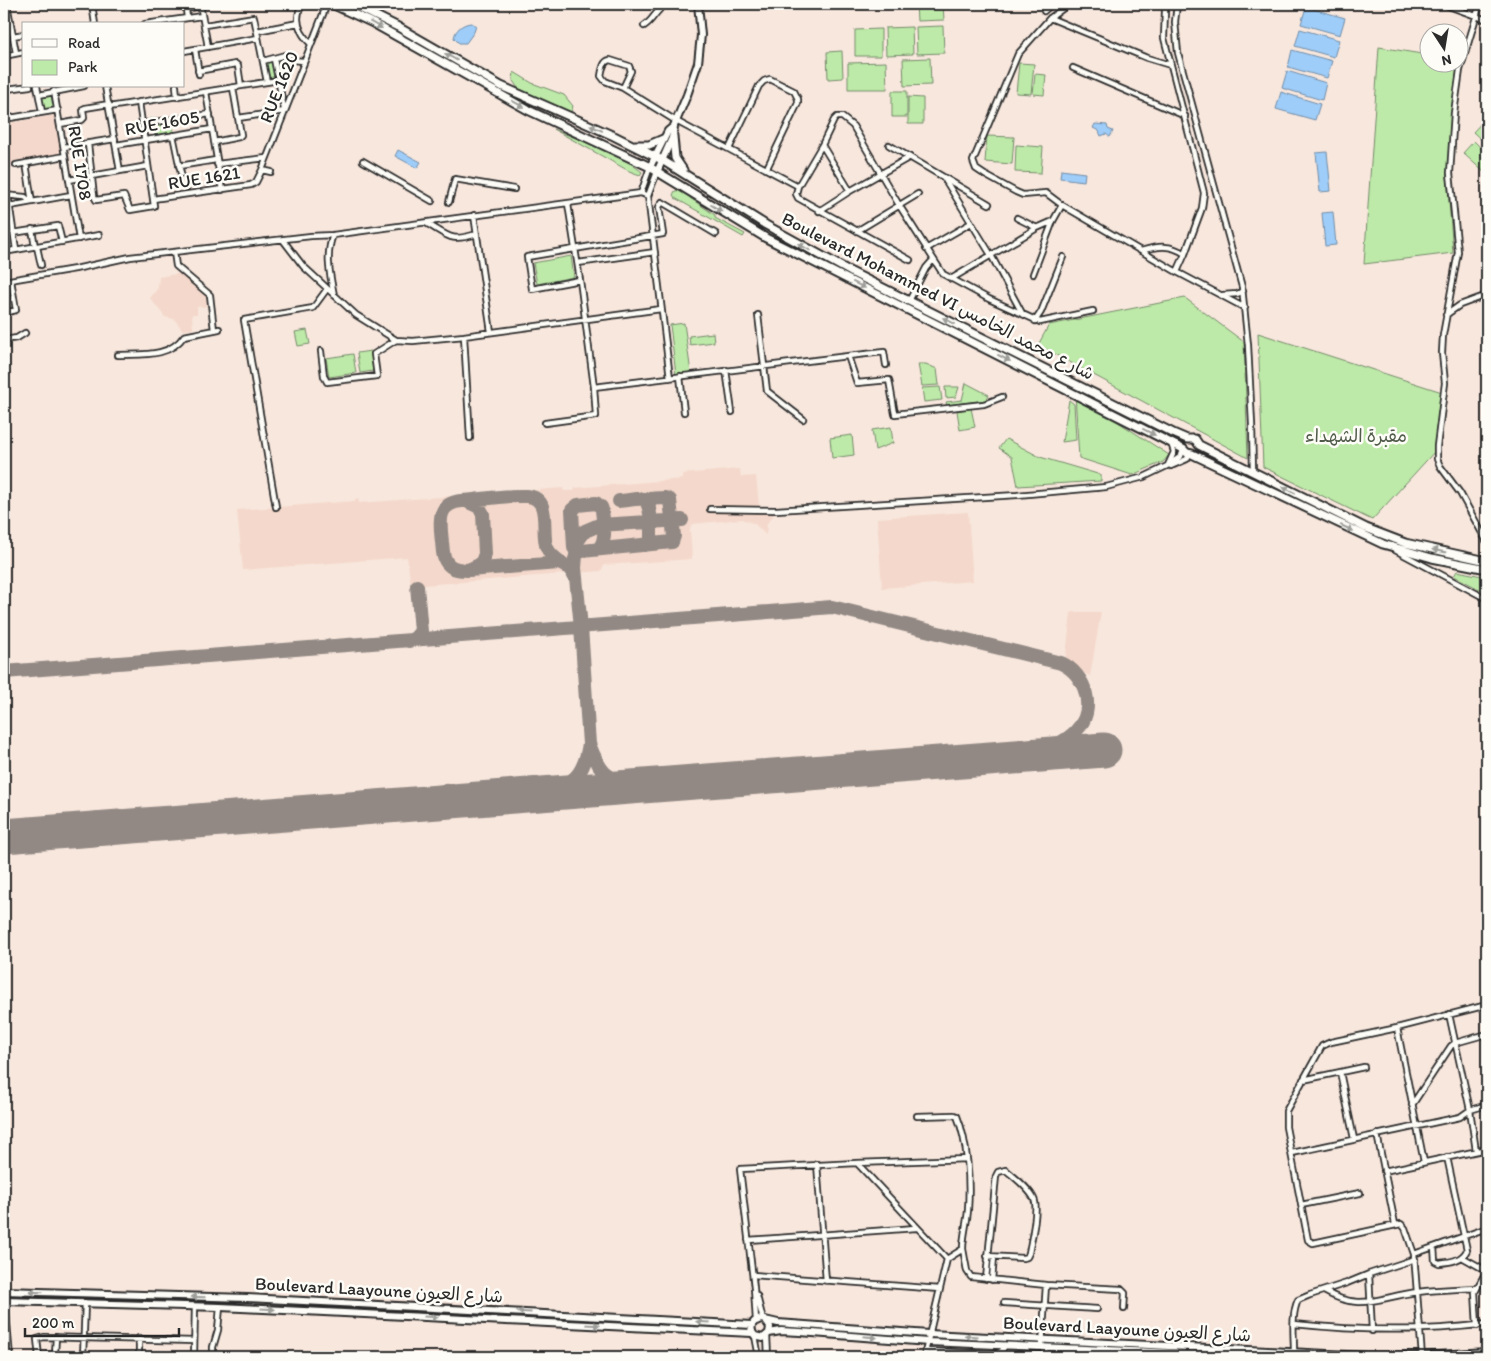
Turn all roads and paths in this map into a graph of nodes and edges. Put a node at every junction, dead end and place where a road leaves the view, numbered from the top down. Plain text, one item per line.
1 (7, 4) edge
2 (108, 4) edge
3 (181, 4) edge
4 (302, 4) edge
5 (327, 4) edge
6 (332, 4) edge
7 (353, 4) edge
8 (667, 4) edge
9 (698, 4) edge
10 (1052, 4) edge
11 (1069, 4) edge
12 (1164, 4) edge
13 (1177, 4) edge
14 (1443, 4) edge
15 (1480, 4) edge
16 (92, 5) edge
17 (200, 5) edge
18 (186, 9) junction
19 (1044, 11) dead end
20 (350, 12) junction
21 (202, 16) junction
22 (1477, 16) junction
23 (187, 18) junction
24 (1050, 18) junction
25 (1487, 20) edge
26 (95, 22) edge
27 (165, 22) edge
28 (298, 23) junction
29 (205, 25) junction
30 (644, 26) dead end
31 (257, 31) junction
32 (22, 34) edge
33 (13, 36) junction
34 (258, 38) junction
35 (311, 44) junction
36 (208, 47) junction
37 (195, 49) junction
38 (185, 51) edge
39 (22, 52) edge
40 (16, 53) junction
41 (4, 56) edge
42 (274, 59) junction
43 (263, 61) junction
44 (304, 61) junction
45 (1170, 66) junction
46 (1073, 68) dead end
47 (4, 71) edge
48 (279, 80) junction
49 (267, 82) junction
50 (242, 86) junction
51 (22, 88) edge
52 (37, 88) edge
53 (66, 88) edge
54 (105, 88) edge
55 (176, 88) edge
56 (233, 88) junction
57 (623, 88) junction
58 (54, 91) junction
59 (206, 92) junction
60 (39, 95) junction
61 (177, 97) junction
62 (138, 102) junction
63 (109, 105) junction
64 (58, 110) junction
65 (285, 111) junction
66 (42, 112) junction
67 (210, 114) junction
68 (1185, 116) junction
69 (238, 118) junction
70 (4, 119) edge
71 (60, 124) junction
72 (142, 124) junction
73 (675, 124) junction
74 (212, 129) junction
75 (174, 135) junction
76 (673, 136) junction
77 (115, 139) junction
78 (663, 139) junction
79 (145, 140) junction
80 (214, 142) junction
81 (88, 144) junction
82 (822, 144) junction
83 (116, 145) junction
84 (888, 145) dead end
85 (634, 146) junction
86 (64, 147) junction
87 (729, 148) junction
88 (65, 156) junction
89 (655, 156) junction
90 (910, 157) junction
91 (266, 158) junction
92 (662, 160) junction
93 (362, 161) dead end
94 (217, 162) junction
95 (26, 163) junction
96 (16, 165) dead end
97 (148, 166) junction
98 (179, 166) junction
99 (650, 168) junction
100 (767, 168) junction
101 (262, 170) junction
102 (120, 171) junction
103 (271, 172) dead end
104 (657, 172) junction
105 (880, 173) junction
106 (180, 174) dead end
107 (686, 174) junction
108 (92, 175) junction
109 (944, 178) junction
110 (69, 180) junction
111 (257, 180) joint
112 (798, 186) junction
113 (514, 189) dead end
114 (222, 190) junction
115 (850, 190) junction
116 (641, 192) junction
117 (918, 194) dead end
118 (6, 195) edge
119 (71, 195) junction
120 (648, 196) junction
121 (153, 199) junction
122 (432, 201) dead end
123 (31, 202) junction
124 (449, 202) dead end
125 (568, 204) junction
126 (989, 204) dead end
127 (899, 205) junction
128 (1062, 205) junction
129 (10, 206) junction
130 (819, 211) junction
131 (474, 215) junction
132 (11, 217) junction
133 (4, 218) edge
134 (1017, 218) dead end
135 (1053, 221) junction
136 (426, 223) junction
137 (970, 223) junction
138 (1037, 228) junction
139 (32, 229) junction
140 (857, 231) junction
141 (13, 232) junction
142 (477, 234) junction
143 (716, 234) dead end
144 (99, 235) dead end
145 (333, 235) junction
146 (654, 237) junction
147 (79, 239) junction
148 (283, 240) junction
149 (62, 242) junction
150 (36, 247) junction
151 (575, 249) junction
152 (16, 250) junction
153 (926, 250) junction
154 (1141, 251) junction
155 (4, 252) edge
156 (174, 252) junction
157 (655, 252) junction
158 (1185, 254) junction
159 (991, 255) junction
160 (1063, 258) dead end
161 (910, 260) dead end
162 (933, 260) junction
163 (578, 263) junction
164 (41, 265) dead end
165 (1178, 272) junction
166 (1033, 274) dead end
167 (951, 279) junction
168 (11, 280) junction
169 (580, 280) junction
170 (4, 281) edge
171 (327, 288) junction
172 (1243, 291) junction
173 (334, 295) junction
174 (1487, 295) edge
175 (1222, 296) junction
176 (909, 301) junction
177 (1245, 308) junction
178 (661, 309) junction
179 (1093, 311) dead end
180 (4, 313) edge
181 (1023, 314) junction
182 (758, 315) dead end
183 (1446, 315) junction
184 (586, 319) junction
185 (1036, 321) junction
186 (491, 332) junction
187 (25, 333) dead end
188 (464, 336) junction
189 (4, 340) edge
190 (396, 340) junction
191 (321, 351) dead end
192 (118, 355) dead end
193 (848, 356) junction
194 (886, 365) dead end
195 (763, 366) junction
196 (726, 370) junction
197 (680, 376) junction
198 (670, 378) junction
199 (594, 387) junction
200 (1002, 398) dead end
201 (684, 412) dead end
202 (732, 412) dead end
203 (803, 420) dead end
204 (545, 423) dead end
205 (470, 438) dead end
206 (1187, 439) junction
207 (1171, 443) junction
208 (1199, 445) junction
209 (1187, 452) junction
210 (1167, 466) junction
211 (1252, 472) junction
212 (276, 507) dead end
213 (710, 509) dead end
214 (1487, 542) edge
215 (1383, 544) junction
216 (1487, 561) edge
217 (1487, 569) edge
218 (1487, 599) edge
219 (1487, 1005) edge
220 (1449, 1014) junction
221 (1397, 1028) junction
222 (1487, 1034) edge
223 (1455, 1042) junction
224 (1364, 1066) dead end
225 (1340, 1072) junction
226 (1303, 1080) junction
227 (1412, 1105) junction
228 (1487, 1105) edge
229 (1470, 1110) junction
230 (916, 1116) dead end
231 (1417, 1125) junction
232 (1377, 1134) junction
233 (1354, 1139) junction
234 (1487, 1149) edge
235 (1476, 1151) junction
236 (1292, 1153) junction
237 (1447, 1157) junction
238 (967, 1159) junction
239 (1424, 1162) junction
240 (817, 1164) junction
241 (857, 1164) junction
242 (1384, 1171) junction
243 (1360, 1193) dead end
244 (1301, 1205) junction
245 (1394, 1224) junction
246 (916, 1228) junction
247 (1487, 1228) edge
248 (823, 1235) junction
249 (1464, 1236) junction
250 (748, 1240) junction
251 (1434, 1247) junction
252 (963, 1249) junction
253 (987, 1256) junction
254 (994, 1256) junction
255 (1414, 1256) junction
256 (1462, 1257) junction
257 (947, 1259) junction
258 (1487, 1271) edge
259 (1369, 1274) junction
260 (753, 1275) junction
261 (986, 1279) junction
262 (826, 1280) junction
263 (992, 1280) junction
264 (1046, 1285) junction
265 (754, 1288) junction
266 (1476, 1288) junction
267 (940, 1289) junction
268 (4, 1291) edge
269 (1324, 1291) junction
270 (1418, 1292) junction
271 (4, 1301) edge
272 (1372, 1302) junction
273 (85, 1303) junction
274 (1004, 1303) dead end
275 (195, 1306) junction
276 (220, 1306) junction
277 (1045, 1306) junction
278 (1097, 1309) dead end
279 (1124, 1309) dead end
280 (765, 1320) junction
281 (754, 1323) junction
282 (1294, 1324) junction
283 (1487, 1324) edge
284 (1477, 1326) junction
285 (1421, 1330) junction
286 (1372, 1331) junction
287 (768, 1334) junction
288 (754, 1335) junction
289 (56, 1337) junction
290 (85, 1338) junction
291 (139, 1338) junction
292 (928, 1338) junction
293 (194, 1341) junction
294 (1042, 1343) junction
295 (1005, 1345) junction
296 (1108, 1346) junction
297 (926, 1351) junction
298 (1294, 1352) junction
299 (1487, 1352) edge
300 (1217, 1353) edge
301 (1320, 1355) edge
302 (1422, 1356) edge
303 (10, 1357) edge
304 (40, 1357) edge
305 (83, 1357) edge
306 (116, 1357) edge
307 (140, 1357) edge
308 (194, 1357) edge
309 (213, 1357) edge
310 (759, 1357) edge
311 (768, 1357) edge
312 (924, 1357) edge
313 (1049, 1357) edge
314 (1110, 1357) edge
315 (1267, 1357) edge

1 - 33 street
2 - 16 street
3 - 18 street
4 - 28 street
5 - 35 street, RUE 1620
6 - 20 main road, Boulevard Mohammed VI شارع محمد الخامس
7 - 20 main road
85 -> 7 main road, Boulevard Mohammed VI شارع محمد الخامس
8 - 30 street
9 - 73 street
10 - 19 street
11 - 24 street
12 - 45 street
13 - 172 street
14 - 22 street
15 - 22 street
16 - 26 street
17 - 18 street
17 - 21 street
18 - 23 street
20 -> 99 main road, Boulevard Mohammed VI شارع محمد الخامس
21 - 23 street
21 - 29 street
22 - 25 street
22 - 183 street
23 - 27 street
24 - 45 street
24 - 128 street
28 - 31 street
28 - 35 street
29 - 31 street
29 - 36 street
31 - 34 street
32 - 33 street
33 - 40 street
34 - 36 street
34 - 43 street
35 - 44 street, RUE 1620
36 - 37 street
37 - 38 street
37 - 50 street
39 - 40 street
40 - 41 street
42 - 43 street
42 - 44 street
42 - 48 street
43 - 49 street
44 - 65 street, RUE 1620
45 - 68 street
46 - 68 street
47 - 51 street
48 - 49 street
48 - 65 street
49 - 50 street
50 - 56 street
52 - 60 street
53 - 58 street
54 - 63 street
55 - 61 street
56 - 59 street
56 - 69 street
57 - 57 street
57 - 73 street
58 - 60 street
58 - 64 street, RUE 1708
59 - 61 street
59 - 67 street
60 - 66 street
61 - 62 street
62 - 63 street
62 - 72 street
63 - 71 street
63 - 77 street
64 - 66 street
64 - 71 street, RUE 1708
65 - 69 street
65 - 91 street, RUE 1620
66 - 70 street
67 - 72 street
67 - 74 street
68 - 158 street
69 - 80 street
71 - 86 street, RUE 1708
72 - 79 street
73 - 76 street
73 - 78 street
73 - 87 street
74 - 75 street, RUE 1605
74 - 80 street
75 - 79 street, RUE 1605
75 - 98 street
76 - 92 street
76 - 107 main road
77 - 81 street
77 - 83 street
78 - 85 main road
78 - 89 street
79 - 83 street, RUE 1605
79 - 97 street
80 - 94 street
81 - 86 street
81 - 108 street
82 - 105 street
82 - 112 street
82 - 115 street
83 - 102 street
84 - 90 street
85 - 89 main road, Boulevard Mohammed VI شارع محمد الخامس
86 - 88 street, RUE 1708
87 - 100 street
87 - 100 street
88 - 95 street
88 - 110 street, RUE 1708
89 - 92 main road, Boulevard Mohammed VI شارع محمد الخامس
89 - 99 street
90 - 105 street
90 - 109 street
91 - 94 street
91 - 101 street, RUE 1620
92 - 104 street
92 - 107 main road, Boulevard Mohammed VI شارع محمد الخامس
93 - 122 street
94 - 98 street
94 - 114 street
95 - 96 street
95 - 123 street
97 - 102 street
97 - 121 street
98 - 106 street
99 - 104 main road, Boulevard Mohammed VI شارع محمد الخامس
99 - 116 street
100 - 112 street
101 - 103 street
101 - 111 street, RUE 1620
102 - 108 street
104 - 120 street
104 -> 207 main road, Boulevard Mohammed VI شارع محمد الخامس
105 - 115 street
105 - 127 street
176 -> 107 main road, Boulevard Mohammed VI شارع محمد الخامس
108 - 110 street
108 - 121 street
109 - 126 street
109 - 137 street
110 - 119 street, RUE 1708
111 - 114 street, RUE 1621
112 - 130 street
113 - 124 street
114 - 121 street, RUE 1621
115 - 130 street
116 - 120 street
116 - 125 street
117 - 127 street
118 - 123 street
118 - 129 street
119 - 123 street
119 - 147 street, RUE 1708
120 - 146 street
123 - 129 street
125 - 131 street
125 - 151 street
127 - 140 street
127 - 153 street
128 - 135 street
128 - 154 street
129 - 132 street
130 - 140 street
131 - 136 street
131 - 142 street
132 - 133 street
132 - 141 street
134 - 138 street
135 - 138 street
135 - 166 street
136 - 142 street
136 - 145 street
137 - 153 street
137 - 159 street
138 - 159 street
139 - 141 street
139 - 149 street
139 - 150 street
140 - 161 street
141 - 152 street
142 - 186 street
143 - 146 street
144 - 147 street
145 - 148 street
145 - 173 street
146 - 151 street
146 - 157 street
147 - 149 street
148 - 156 street
148 - 171 street
149 - 150 street
150 - 152 street
150 - 164 street
151 - 163 street
151 - 169 street
152 - 155 street
153 - 162 street
154 - 158 street
154 - 165 street
156 - 168 street
156 - 192 street
157 - 163 street
157 - 178 street
158 - 165 street
159 - 167 street
159 - 181 street
160 - 185 street
162 - 167 street
162 - 176 street
163 - 169 street
165 - 175 street
167 - 181 street
168 - 170 street
168 - 180 street
169 - 184 street
171 - 173 street
171 - 212 street
172 - 175 street
172 - 177 street
173 - 190 street
174 - 183 street
175 - 177 street
206 -> 176 main road, Boulevard Mohammed VI شارع محمد الخامس
177 - 211 street
178 - 184 street
178 - 198 street
179 - 185 street
181 - 185 street
182 - 195 street
183 - 214 street
184 - 186 street
184 - 199 street
186 - 188 street
187 - 189 street
188 - 190 street
188 - 205 street
190 - 191 street
193 - 194 street
193 - 195 street
193 - 200 street
195 - 196 street
195 - 203 street
196 - 197 street
196 - 202 street
197 - 198 street
197 - 201 street
198 - 199 street
199 - 204 street
206 - 208 main road
206 - 209 main road
207 - 209 main road, Boulevard Mohammed VI شارع محمد الخامس
207 - 210 street
208 - 209 main road
208 - 211 main road
209 - 210 street
209 -> 215 main road, Boulevard Mohammed VI شارع محمد الخامس
210 - 213 street
216 -> 211 main road
215 - 217 main road, Boulevard Mohammed VI شارع محمد الخامس
215 - 218 street
219 - 220 street
220 - 221 street
220 - 223 street
221 - 226 street
221 - 227 street
222 - 223 street
223 - 227 street
223 - 229 street
224 - 225 street
225 - 226 street
225 - 233 street
226 - 236 street
227 - 231 street
228 - 229 street
229 - 231 street
229 - 235 street
230 - 238 street
231 - 232 street
231 - 239 street
232 - 233 street
232 - 242 street
233 - 236 street
234 - 235 street
235 - 237 street
236 - 244 street
237 - 239 street
237 - 249 street
238 - 241 street
238 - 252 street
239 - 242 street
240 - 241 street
240 - 248 street
240 - 250 street
241 - 246 street
242 - 245 street
243 - 244 street
244 - 245 street
245 - 255 street
246 - 248 street
246 - 257 street
247 - 249 street
248 - 250 street
248 - 262 street
249 - 251 street
249 - 256 street
250 - 260 street
251 - 255 street
251 - 256 street
252 - 257 street
252 - 261 street
253 - 254 street
253 - 254 street
253 - 261 street
254 - 263 street
255 - 259 street
255 - 270 street
256 - 258 street
257 - 267 street
258 - 266 street
259 - 269 street
259 - 272 street
260 - 262 street
260 - 265 street
261 - 263 street
262 - 267 street
263 - 264 street
264 - 277 street
264 - 279 street
265 - 280 street
265 - 281 street
266 - 270 street
266 - 284 street
267 - 292 street
268 - 271 street
281 -> 268 street, Boulevard Laayoune شارع العيون
269 - 272 street
269 - 282 street
270 - 272 street
270 - 285 street
271 - 273 street, Boulevard Laayoune شارع العيون
271 - 303 street
272 - 286 street
273 - 275 street, Boulevard Laayoune شارع العيون
273 - 290 street
274 - 277 street
275 - 276 street, Boulevard Laayoune شارع العيون
275 - 293 street
276 -> 288 street, Boulevard Laayoune شارع العيون
276 - 309 street
277 - 278 street
277 - 294 street
280 - 281 street
280 - 287 street
280 - 292 street, Boulevard Laayoune شارع العيون
281 - 288 street
282 - 286 street
282 - 298 street
283 - 284 street
284 - 285 street
285 - 286 street
285 - 302 street
287 - 288 street
287 -> 292 street, Boulevard Laayoune شارع العيون
287 - 311 street
288 - 310 street
289 - 290 street
289 - 304 street
289 - 304 street
290 - 291 street
290 - 305 street
291 - 293 street
291 - 307 street
294 -> 292 street, Boulevard Laayoune شارع العيون
292 - 295 street, Boulevard Laayoune شارع العيون
292 - 297 street
293 - 308 street
294 - 295 street, Boulevard Laayoune شارع العيون
294 - 296 street, Boulevard Laayoune شارع العيون
294 - 313 street
295 - 297 street
296 - 300 street, Boulevard Laayoune شارع العيون
296 - 314 street
297 - 312 street
298 - 300 street, Boulevard Laayoune شارع العيون
298 - 301 street, Boulevard Laayoune شارع العيون
299 - 302 street, Boulevard Laayoune شارع العيون
300 - 315 street, Boulevard Laayoune شارع العيون
301 - 302 street, Boulevard Laayoune شارع العيون
306 - 307 street

